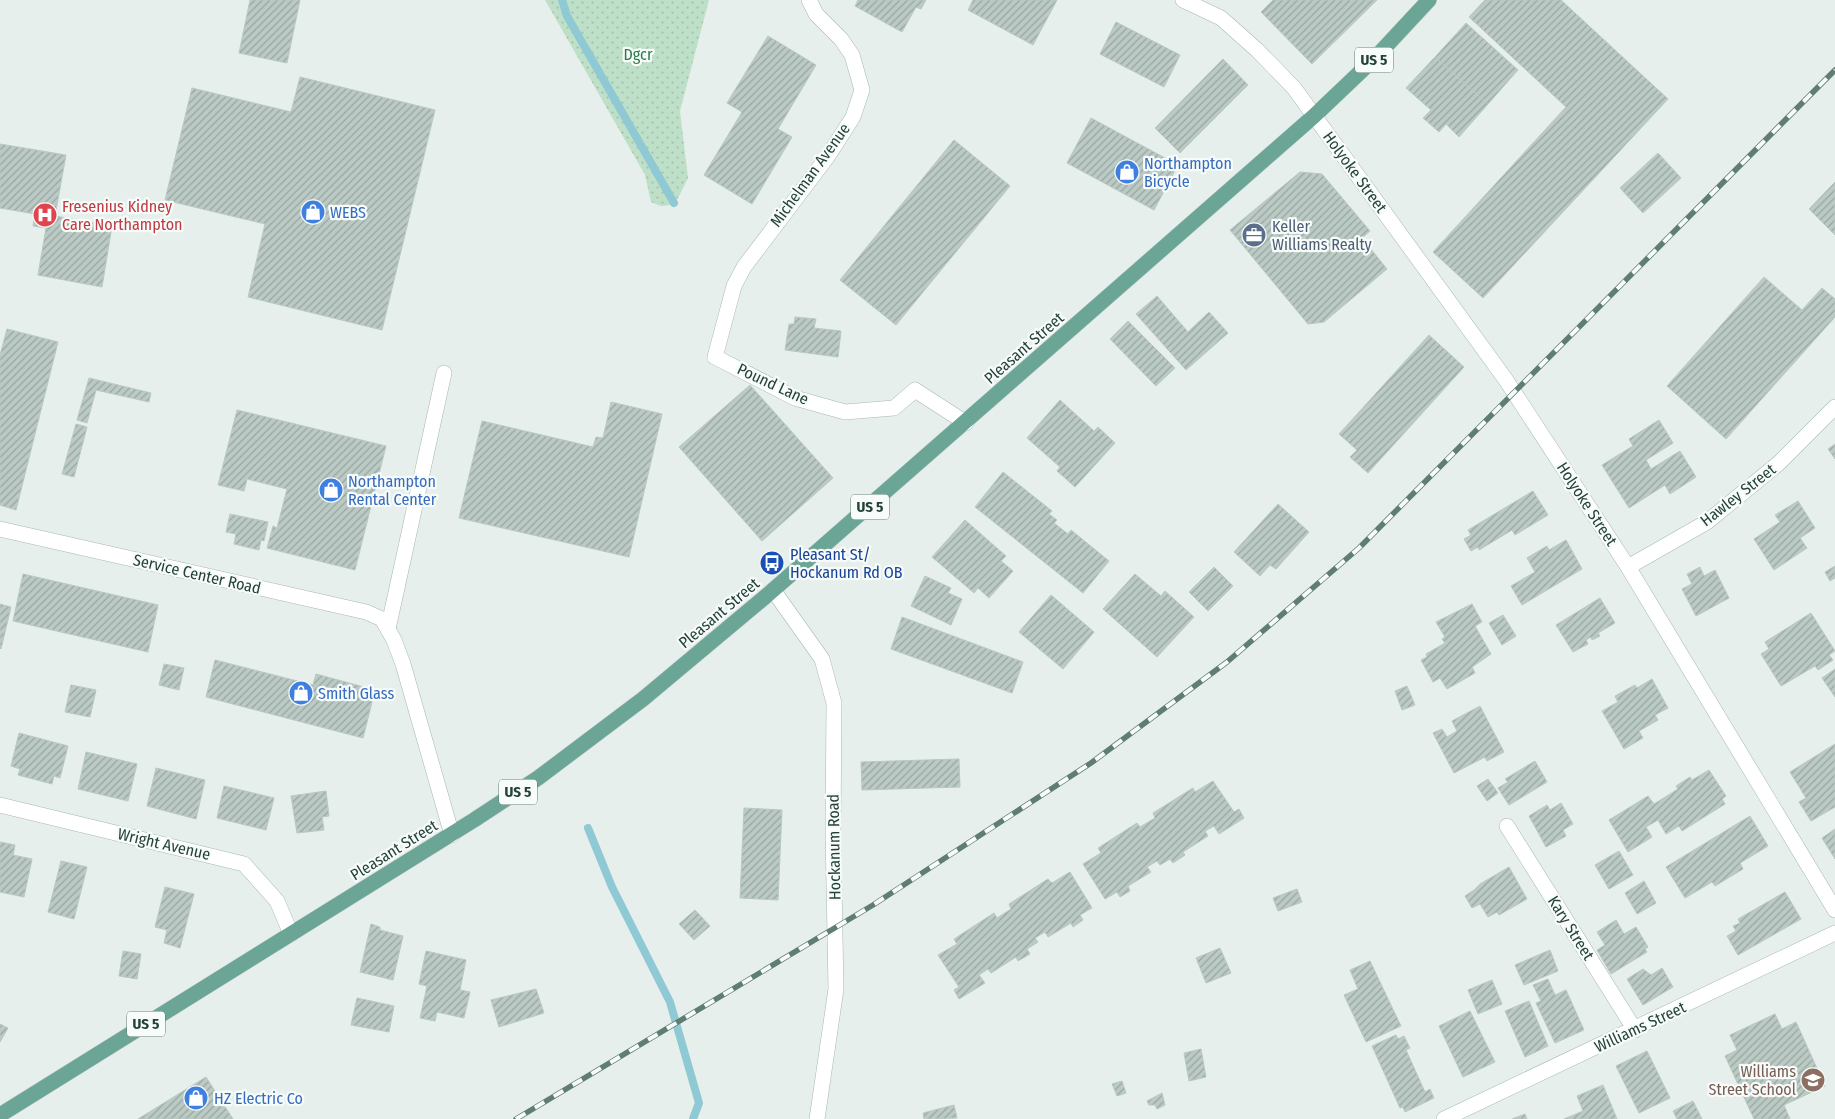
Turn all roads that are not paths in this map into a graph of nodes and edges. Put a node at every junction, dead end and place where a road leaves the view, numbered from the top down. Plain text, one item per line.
1 (809, 0) edge
2 (1183, 0) edge
3 (1429, 0) edge
4 (1314, 116) junction
5 (716, 357) joint
6 (444, 373) dead end
7 (1835, 407) edge
8 (966, 423) junction
9 (0, 529) edge
10 (1628, 567) junction
11 (773, 590) junction
12 (388, 629) junction
13 (0, 805) edge
14 (1507, 826) dead end
15 (452, 835) junction
16 (1835, 910) edge
17 (1835, 933) edge
18 (291, 934) junction
19 (1635, 1030) junction
20 (0, 1115) edge
21 (817, 1119) edge
22 (1444, 1119) edge

1 - 5 street, Michelman Avenue
2 - 4 street
3 - 4 main road, Pleasant Street / US 5
4 - 8 main road, Pleasant Street / US 5
4 - 10 street, Holyoke Street
5 - 8 street, Pound Lane
6 - 12 street
7 - 10 street, Hawley Street
8 - 11 main road, Pleasant Street / US 5
9 - 12 street, Service Center Road
10 - 16 street, Holyoke Street
11 - 15 main road, Pleasant Street / US 5
11 - 21 street, Hockanum Road
12 - 15 street, Service Center Road
13 - 18 street, Wright Avenue
14 - 19 street, Kary Street
15 - 18 main road, Pleasant Street / US 5
17 - 19 street, Williams Street
18 - 20 main road, Pleasant Street / US 5
19 - 22 street, Williams Street

